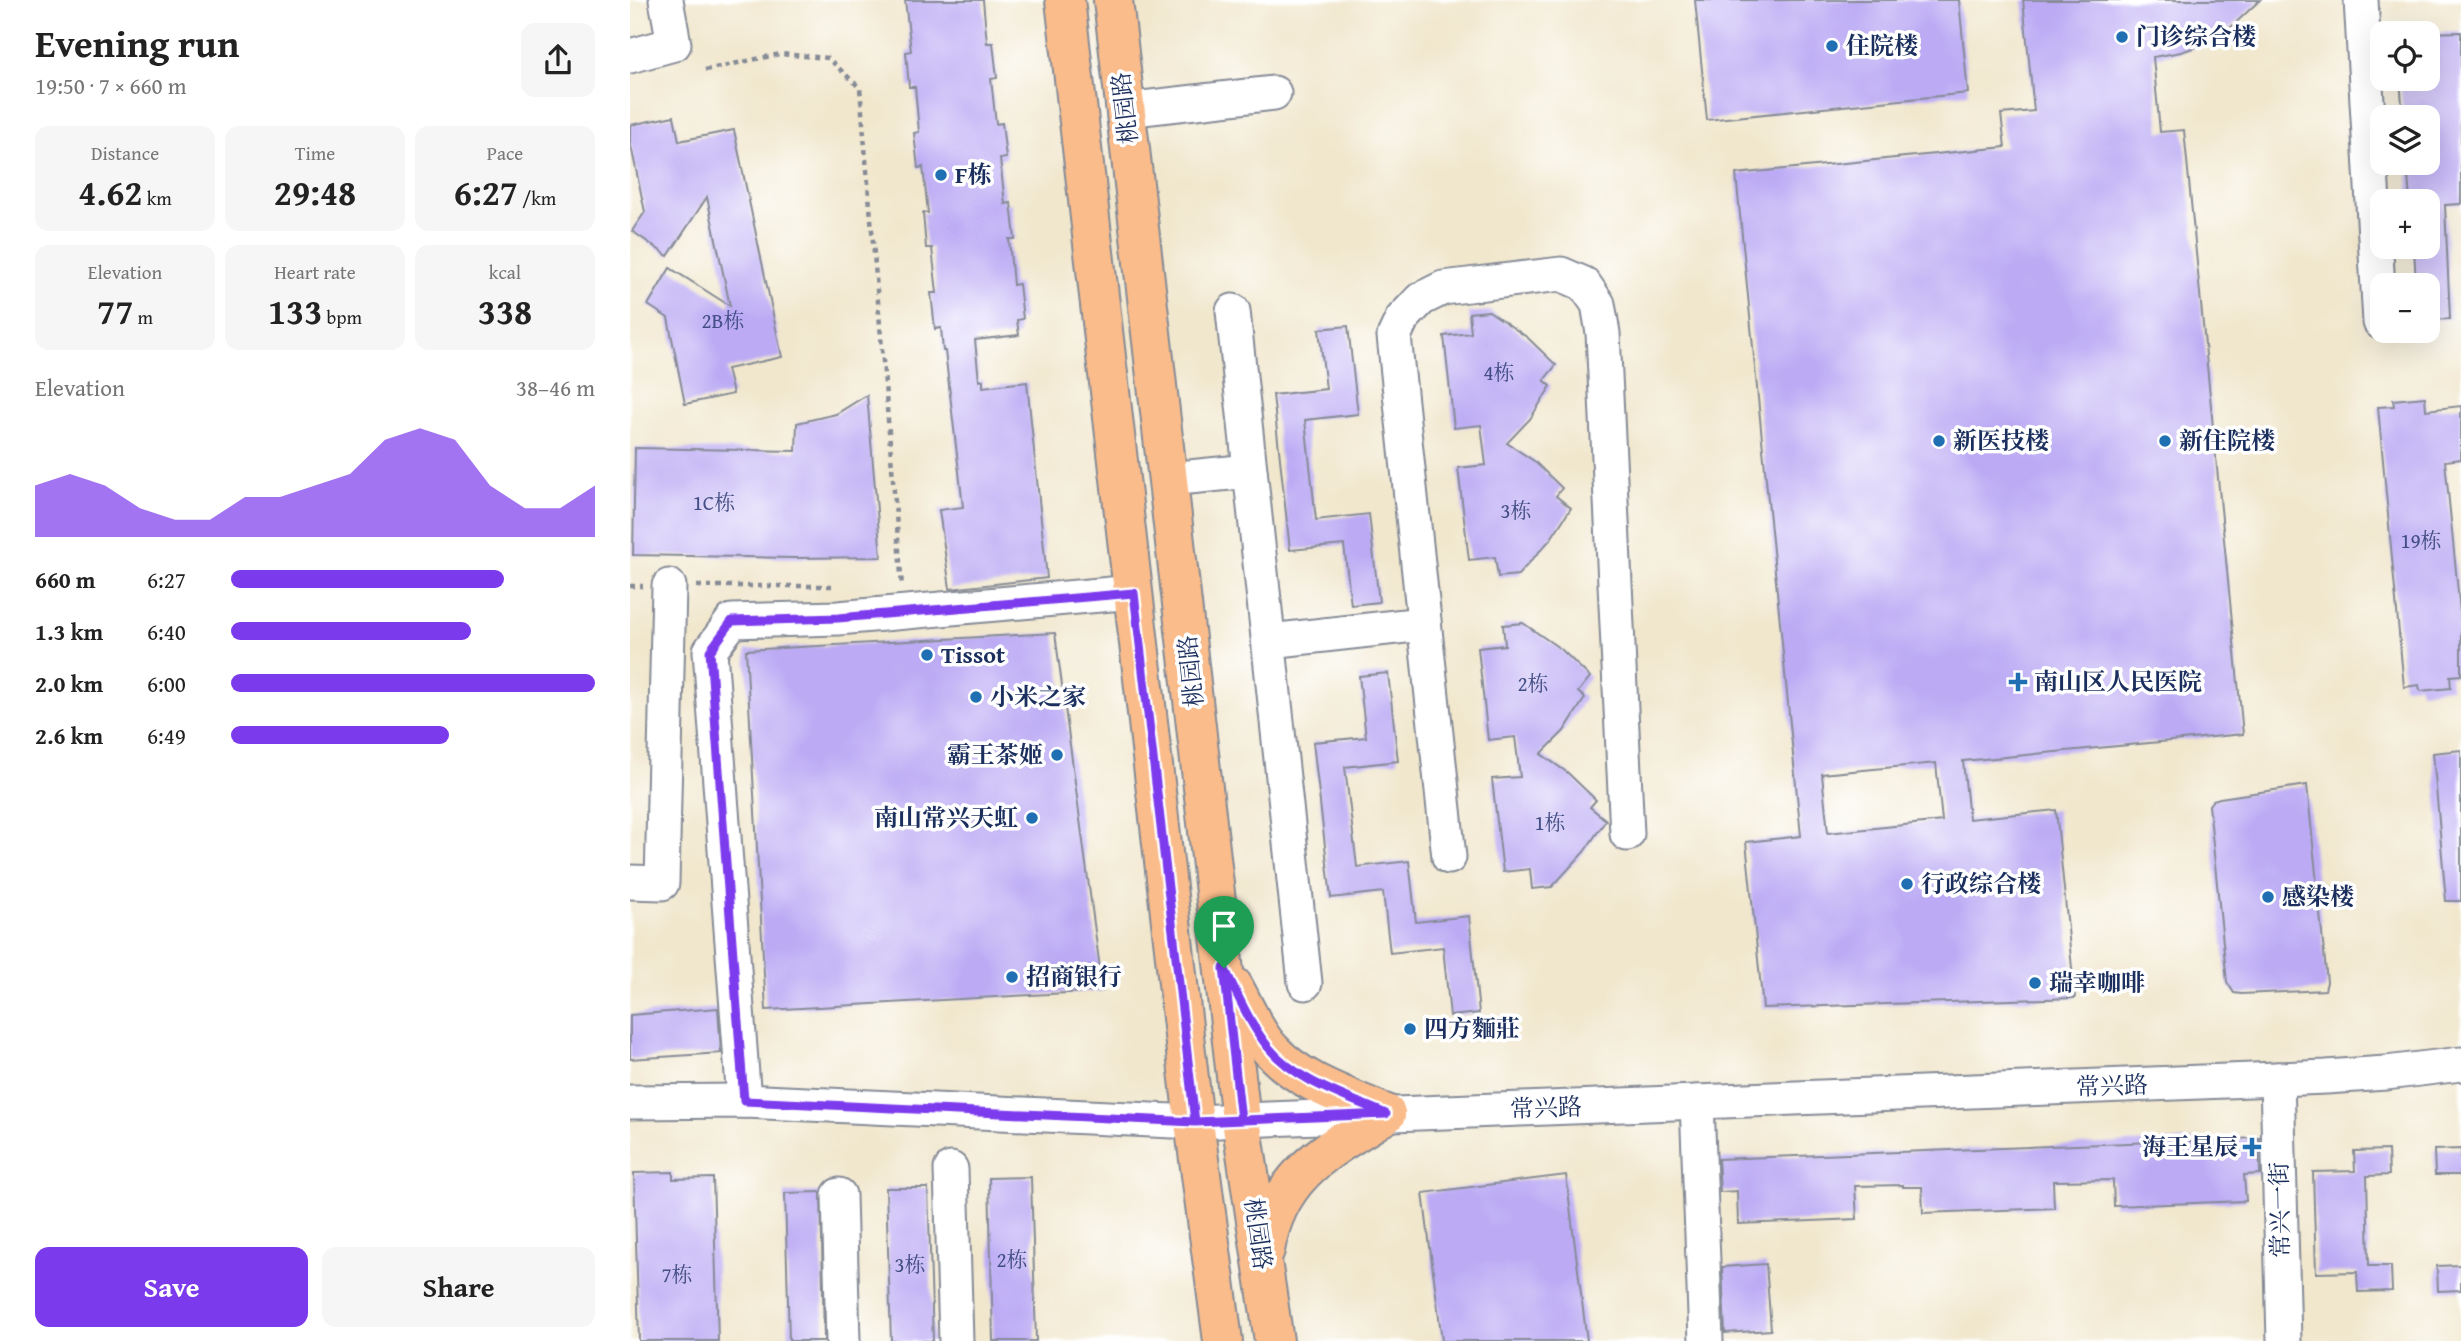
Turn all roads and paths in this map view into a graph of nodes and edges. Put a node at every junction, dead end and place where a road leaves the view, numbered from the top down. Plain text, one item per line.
1 (666, 0) edge
2 (1065, 0) edge
3 (1113, 0) edge
4 (2361, 0) edge
5 (630, 56) edge
6 (705, 70) dead end
7 (1274, 93) dead end
8 (1125, 110) junction
9 (2377, 273) edge
10 (1233, 311) dead end
11 (1250, 471) junction
12 (1169, 479) junction
13 (630, 586) edge
14 (670, 586) junction
15 (847, 586) dead end
16 (888, 586) dead end
17 (1134, 593) junction
18 (912, 599) junction
19 (1423, 624) junction
20 (1270, 640) junction
21 (1627, 834) dead end
22 (1449, 857) dead end
23 (630, 882) edge
24 (1224, 968) junction
25 (1305, 983) dead end
26 (2461, 1064) edge
27 (2277, 1079) junction
28 (744, 1101) junction
29 (630, 1102) edge
30 (1697, 1102) junction
31 (1386, 1114) junction
32 (1241, 1120) junction
33 (1195, 1122) junction
34 (951, 1169) dead end
35 (839, 1195) dead end
36 (1263, 1271) junction
37 (843, 1341) edge
38 (956, 1341) edge
39 (1223, 1341) edge
40 (1274, 1341) edge
41 (1706, 1341) edge
42 (2284, 1341) edge

1 - 5 street
2 - 17 main road, 桃园路
3 - 8 main road, 桃园路
4 - 9 street
6 - 18 path
7 - 8 street
8 - 12 main road, 桃园路
10 - 11 street
11 - 12 street
11 - 20 street
12 - 24 main road, 桃园路
13 - 14 path
14 - 15 path
14 - 23 street
16 - 18 path
17 - 18 street
17 - 33 main road, 桃园路
18 - 28 street
19 - 20 street
19 - 21 street
19 - 22 street
20 - 25 street
24 - 31 main road
24 - 32 main road, 桃园路
26 - 27 street, 常兴路
27 - 30 street, 常兴路
27 - 42 street, 常兴一街
28 - 29 street, 常兴路
28 - 33 street, 常兴路
30 - 31 street, 常兴路
30 - 41 street
31 - 32 street, 常兴路
31 - 36 main road
32 - 33 street, 常兴路
32 - 36 main road, 桃园路
33 - 39 main road, 桃园路
34 - 38 street
35 - 37 street
36 - 40 main road, 桃园路

